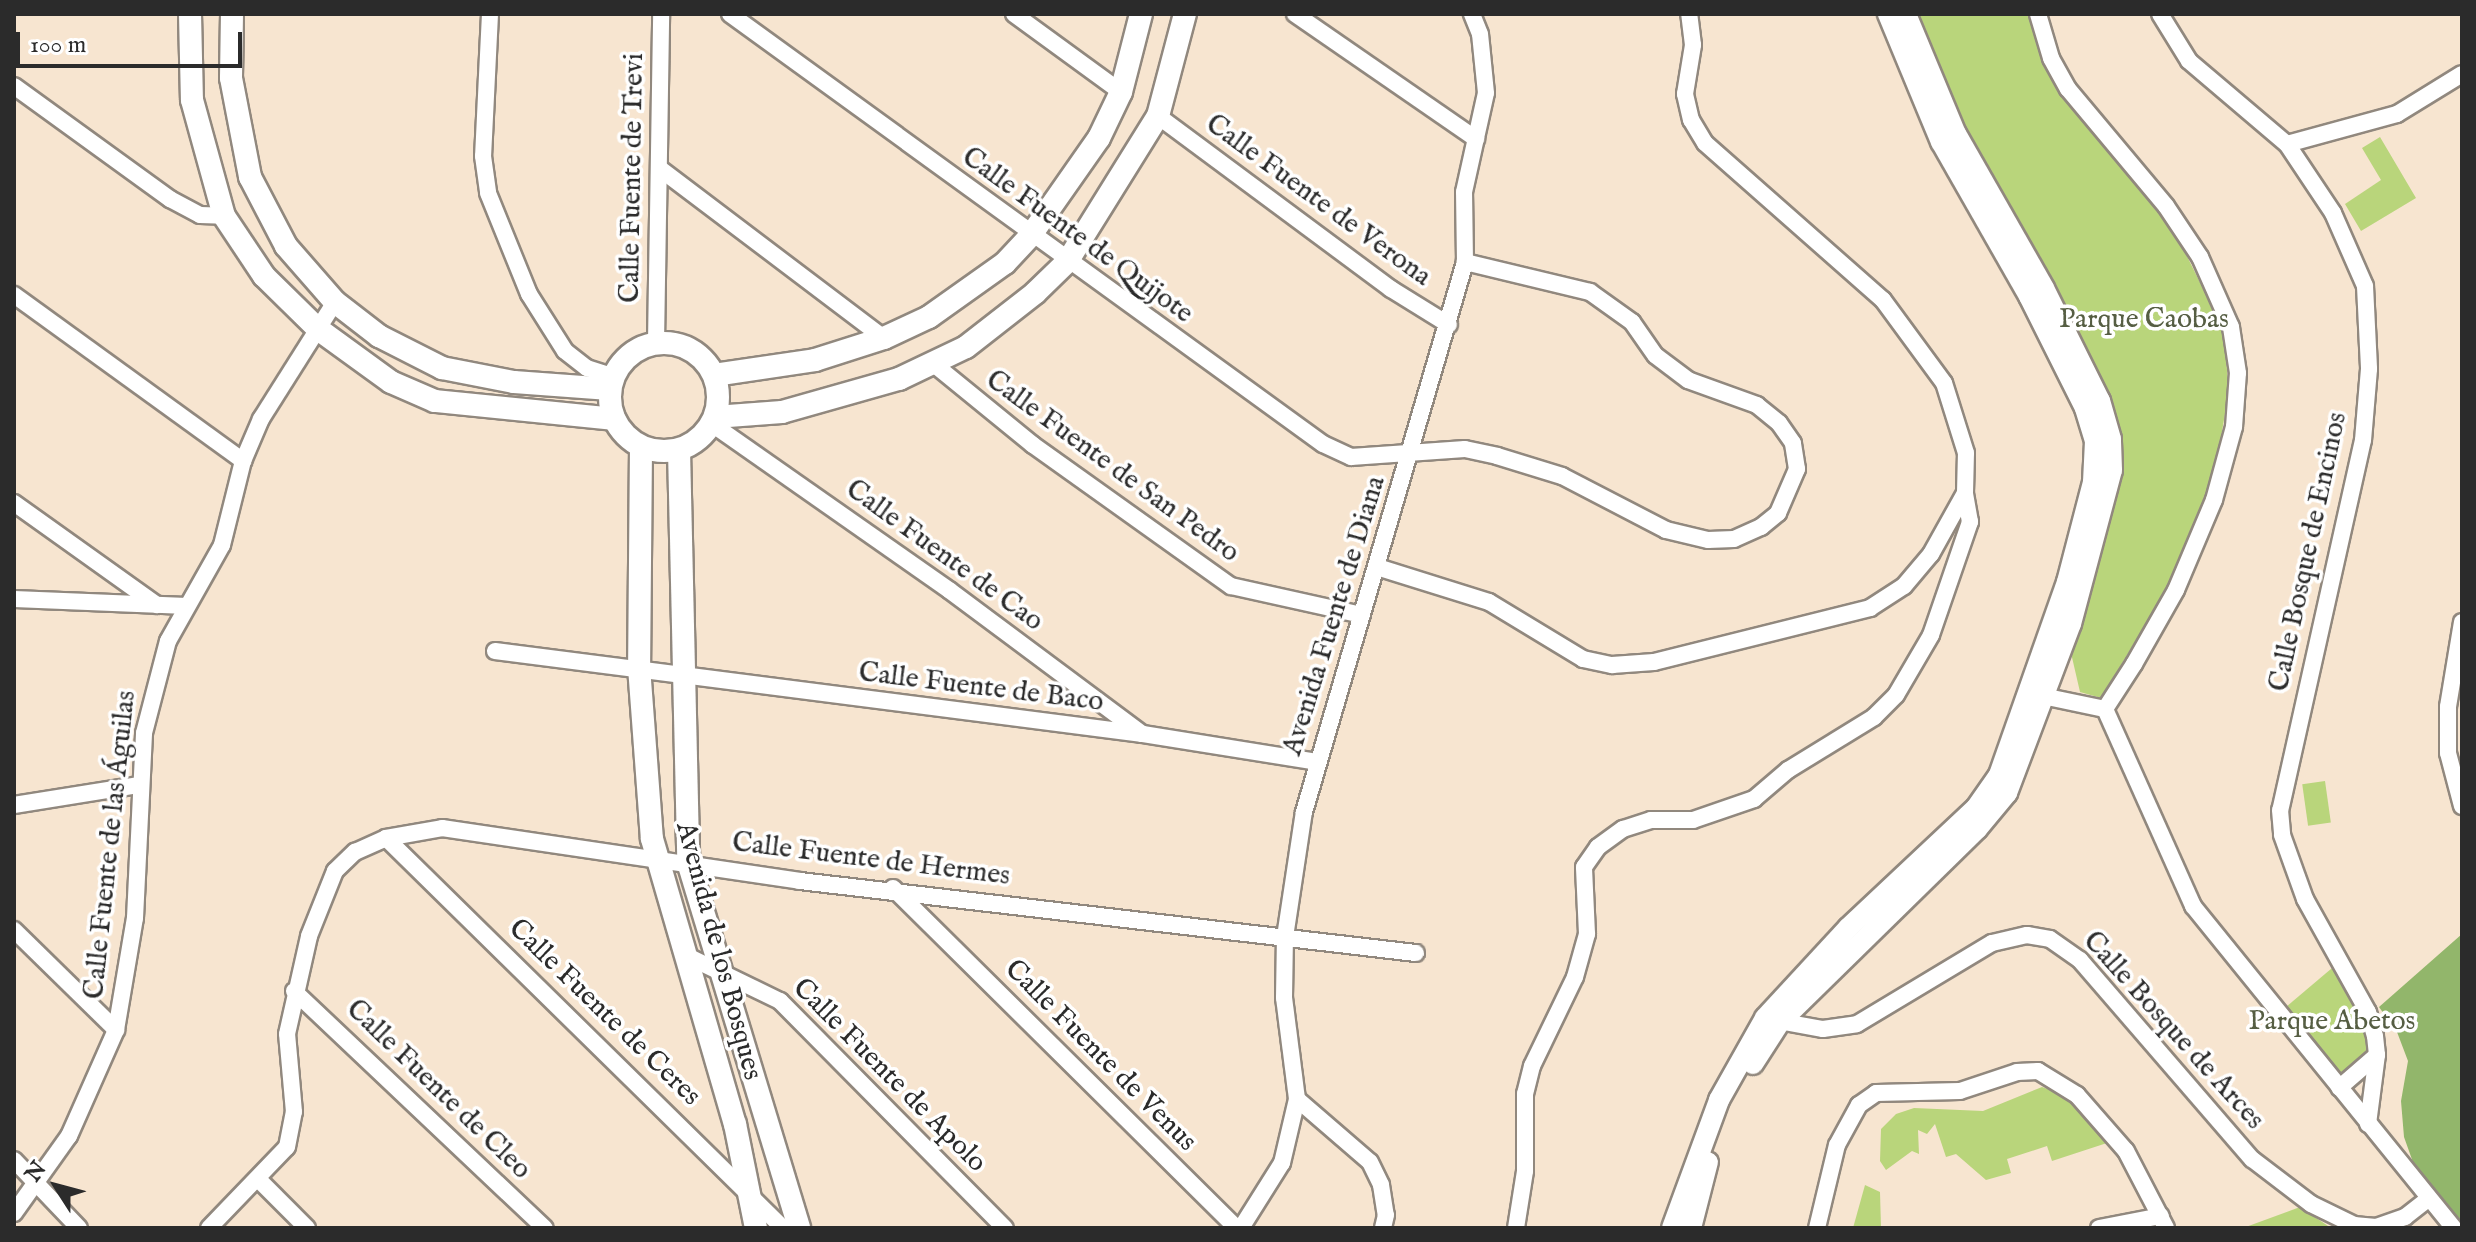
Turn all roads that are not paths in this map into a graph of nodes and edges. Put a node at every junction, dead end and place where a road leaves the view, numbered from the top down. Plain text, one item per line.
1 (190, 14) edge
2 (232, 14) edge
3 (490, 14) edge
4 (661, 14) edge
5 (730, 14) edge
6 (1014, 14) edge
7 (1141, 14) edge
8 (1185, 14) edge
9 (1295, 14) edge
10 (1472, 14) edge
11 (1689, 14) edge
12 (1888, 14) edge
13 (1906, 14) edge
14 (2038, 14) edge
15 (2160, 14) edge
16 (2462, 74) edge
17 (14, 86) edge
18 (1121, 92) junction
19 (1158, 116) junction
20 (1476, 139) junction
21 (2287, 144) junction
22 (659, 168) junction
23 (224, 216) junction
24 (1031, 235) junction
25 (2008, 245) junction
26 (1067, 262) junction
27 (1465, 262) junction
28 (14, 295) edge
29 (335, 302) junction
30 (1449, 325) junction
31 (318, 329) junction
32 (884, 338) junction
33 (656, 343) junction
34 (935, 365) junction
35 (714, 375) junction
36 (612, 383) junction
37 (614, 419) junction
38 (714, 421) junction
39 (641, 447) junction
40 (679, 450) junction
41 (1410, 456) junction
42 (243, 461) junction
43 (1965, 493) junction
44 (14, 503) edge
45 (1377, 567) junction
46 (14, 599) edge
47 (157, 605) junction
48 (187, 606) junction
49 (1362, 615) junction
50 (2462, 622) edge
51 (495, 651) dead end
52 (639, 667) junction
53 (684, 673) junction
54 (2035, 694) junction
55 (2105, 709) junction
56 (1143, 734) junction
57 (1317, 762) junction
58 (139, 785) junction
59 (14, 805) edge
60 (2462, 806) edge
61 (386, 838) junction
62 (657, 858) junction
63 (688, 862) junction
64 (893, 888) junction
65 (14, 930) edge
66 (1285, 937) junction
67 (1416, 953) dead end
68 (683, 954) junction
69 (723, 971) junction
70 (294, 991) junction
71 (1772, 1020) junction
72 (116, 1030) junction
73 (2377, 1055) junction
74 (2339, 1088) junction
75 (1297, 1099) junction
76 (2368, 1124) junction
77 (14, 1160) edge
78 (259, 1180) junction
79 (37, 1183) junction
80 (748, 1189) junction
81 (2427, 1200) junction
82 (14, 1213) edge
83 (2164, 1222) edge
84 (79, 1228) edge
85 (209, 1228) edge
86 (307, 1228) edge
87 (545, 1228) edge
88 (756, 1228) edge
89 (783, 1228) edge
90 (799, 1228) edge
91 (1005, 1228) edge
92 (1239, 1228) edge
93 (1383, 1228) edge
94 (1516, 1228) edge
95 (1672, 1228) edge
96 (1691, 1228) edge
97 (1817, 1228) edge
98 (2099, 1228) edge
99 (2454, 1228) edge

1 - 23 main road
2 - 29 main road
3 - 36 street
4 - 22 street, Calle Fuente de Trevi
5 - 24 street, Calle Fuente de Quijote
6 - 18 street
7 - 18 main road
8 - 19 main road
9 - 20 street
10 - 20 street, Avenida Fuente de Diana
11 - 43 street
12 - 25 street
13 - 25 street
14 - 55 street
15 - 21 street, Calle Bosque de Encinos
16 - 21 street
17 - 23 street
18 - 24 main road
19 - 26 main road
19 - 30 street, Calle Fuente de Verona
20 - 27 street, Avenida Fuente de Diana
21 - 73 street, Calle Bosque de Encinos
22 - 32 street
22 - 33 street, Calle Fuente de Trevi
23 - 31 main road
24 - 26 street, Calle Fuente de Quijote
24 - 32 main road
25 - 54 street
26 - 34 main road
26 - 41 street, Calle Fuente de Quijote
27 - 30 street, Avenida Fuente de Diana
27 - 41 street, Calle Fuente de Quijote
28 - 42 street
29 - 31 street, Calle Fuente de las Águilas
29 - 36 main road
30 - 41 street, Avenida Fuente de Diana
31 - 37 main road
31 - 42 street, Calle Fuente de las Águilas
32 - 35 main road
33 - 35 main road
33 - 36 main road
34 - 38 main road
34 - 49 street, Calle Fuente de San Pedro
35 - 38 main road
36 - 37 main road
37 - 39 main road
38 - 40 main road
38 - 56 street, Calle Fuente de Cao
39 - 40 main road
39 - 52 main road, Avenida de los Bosques
40 - 53 main road, Avenida de los Bosques
41 - 45 street, Avenida Fuente de Diana
42 - 48 street, Calle Fuente de las Águilas
43 - 45 street
43 - 94 street
44 - 47 street
45 - 49 street, Avenida Fuente de Diana
46 - 47 street
47 - 48 street
48 - 58 street, Calle Fuente de las Águilas
49 - 57 street, Avenida Fuente de Diana
50 - 60 street
51 - 52 street, Calle Fuente de Baco
52 - 53 street, Calle Fuente de Baco
52 - 62 main road, Avenida de los Bosques
53 - 56 street, Calle Fuente de Baco
53 - 63 main road, Avenida de los Bosques
54 - 55 street
54 - 71 street
55 - 74 street
56 - 57 street, Calle Fuente de Baco
57 - 66 street, Avenida Fuente de Diana
58 - 59 street
58 - 72 street, Calle Fuente de las Águilas
61 - 62 street, Calle Fuente de Hermes
61 - 70 street, Calle Fuente de Hermes
61 - 80 street, Calle Fuente de Ceres
62 - 63 street, Calle Fuente de Hermes
62 - 68 main road, Avenida de los Bosques
63 - 64 street, Calle Fuente de Hermes
63 - 69 main road, Avenida de los Bosques
64 - 66 street, Calle Fuente de Hermes
64 - 92 street, Calle Fuente de Venus
65 - 72 street
66 - 67 street, Calle Fuente de Hermes
66 - 75 street, Avenida Fuente de Diana
68 - 69 street, Calle Fuente de Apolo
68 - 80 main road, Avenida de los Bosques
69 - 90 main road, Avenida de los Bosques
69 - 91 street, Calle Fuente de Apolo
70 - 78 street, Calle Fuente de Hermes
70 - 87 street, Calle Fuente de Cleo
71 - 81 street, Calle Bosque de Arces
71 - 95 street
71 - 96 street
72 - 79 street, Calle Fuente de las Águilas
73 - 74 street
73 - 76 street, Calle Bosque de Encinos
74 - 76 street
75 - 92 street, Avenida Fuente de Diana
75 - 93 street
76 - 81 street
77 - 79 street
78 - 85 street, Calle Fuente de Hermes
78 - 86 street
79 - 82 street, Calle Fuente de las Águilas
79 - 84 street
80 - 88 main road, Avenida de los Bosques
80 - 89 street, Calle Fuente de Ceres
81 - 99 street
83 - 97 street
83 - 98 street

